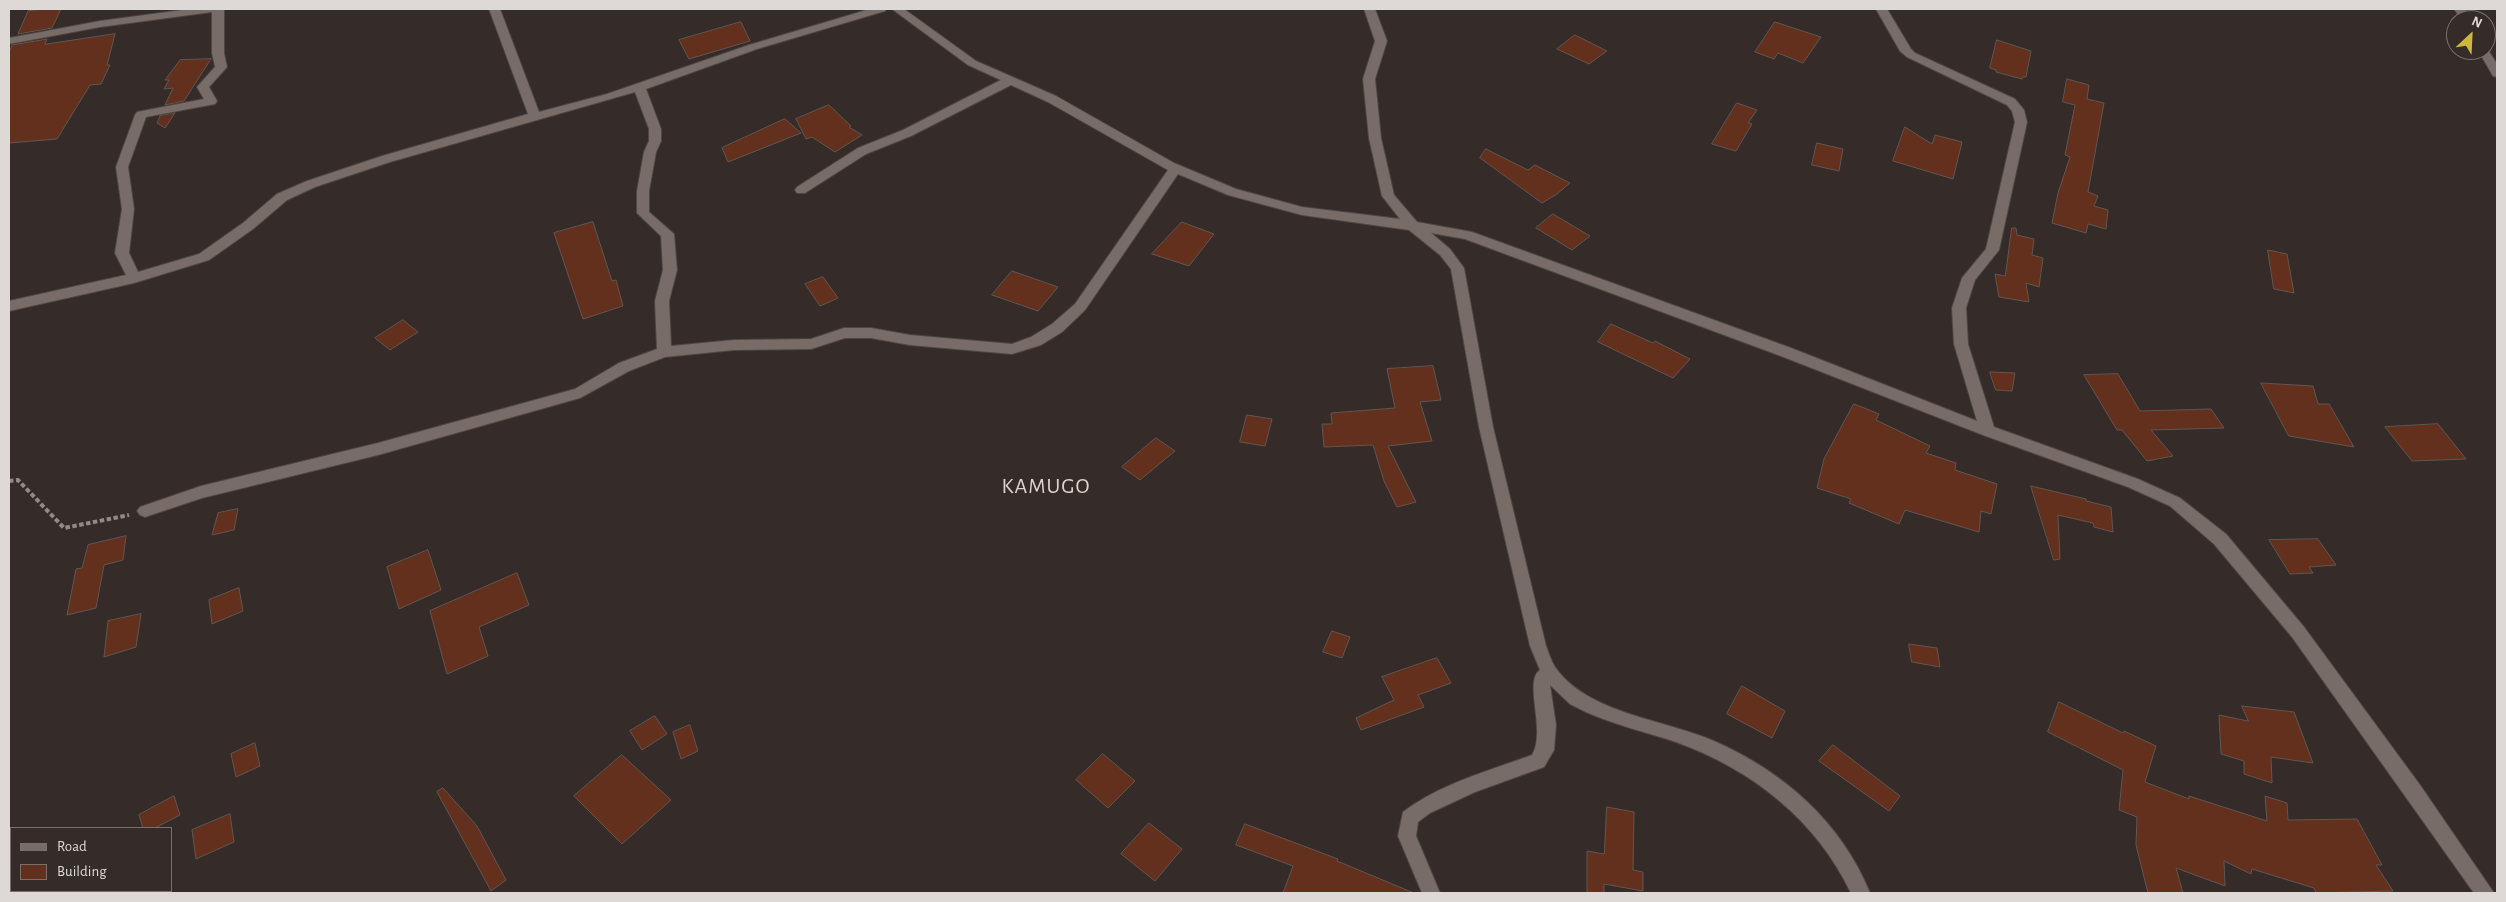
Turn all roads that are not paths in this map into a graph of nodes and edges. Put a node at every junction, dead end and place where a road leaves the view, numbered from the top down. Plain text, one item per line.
1 (213, 9) edge
2 (218, 9) edge
3 (494, 9) edge
4 (881, 9) edge
5 (897, 9) edge
6 (1370, 9) edge
7 (1882, 9) edge
8 (9, 41) edge
9 (2489, 60) edge
10 (2497, 74) edge
11 (1011, 81) junction
12 (639, 87) junction
13 (535, 116) junction
14 (1176, 168) junction
15 (801, 190) dead end
16 (1412, 225) junction
17 (134, 278) junction
18 (9, 306) edge
19 (664, 352) junction
20 (1988, 431) junction
21 (145, 511) road end
22 (1550, 673) junction
23 (1431, 893) edge
24 (1861, 893) edge
25 (2485, 893) edge

1 - 8 street
2 - 17 street
3 - 13 street
4 - 12 street
5 - 11 street
6 - 16 street
7 - 20 street
9 - 10 street
11 - 14 street
11 - 15 street
12 - 13 street
12 - 19 street
13 - 17 street
14 - 16 street
14 - 19 street
16 - 20 street
16 - 22 street
17 - 18 street
19 - 21 street
20 - 25 street
22 - 23 street
22 - 24 street

